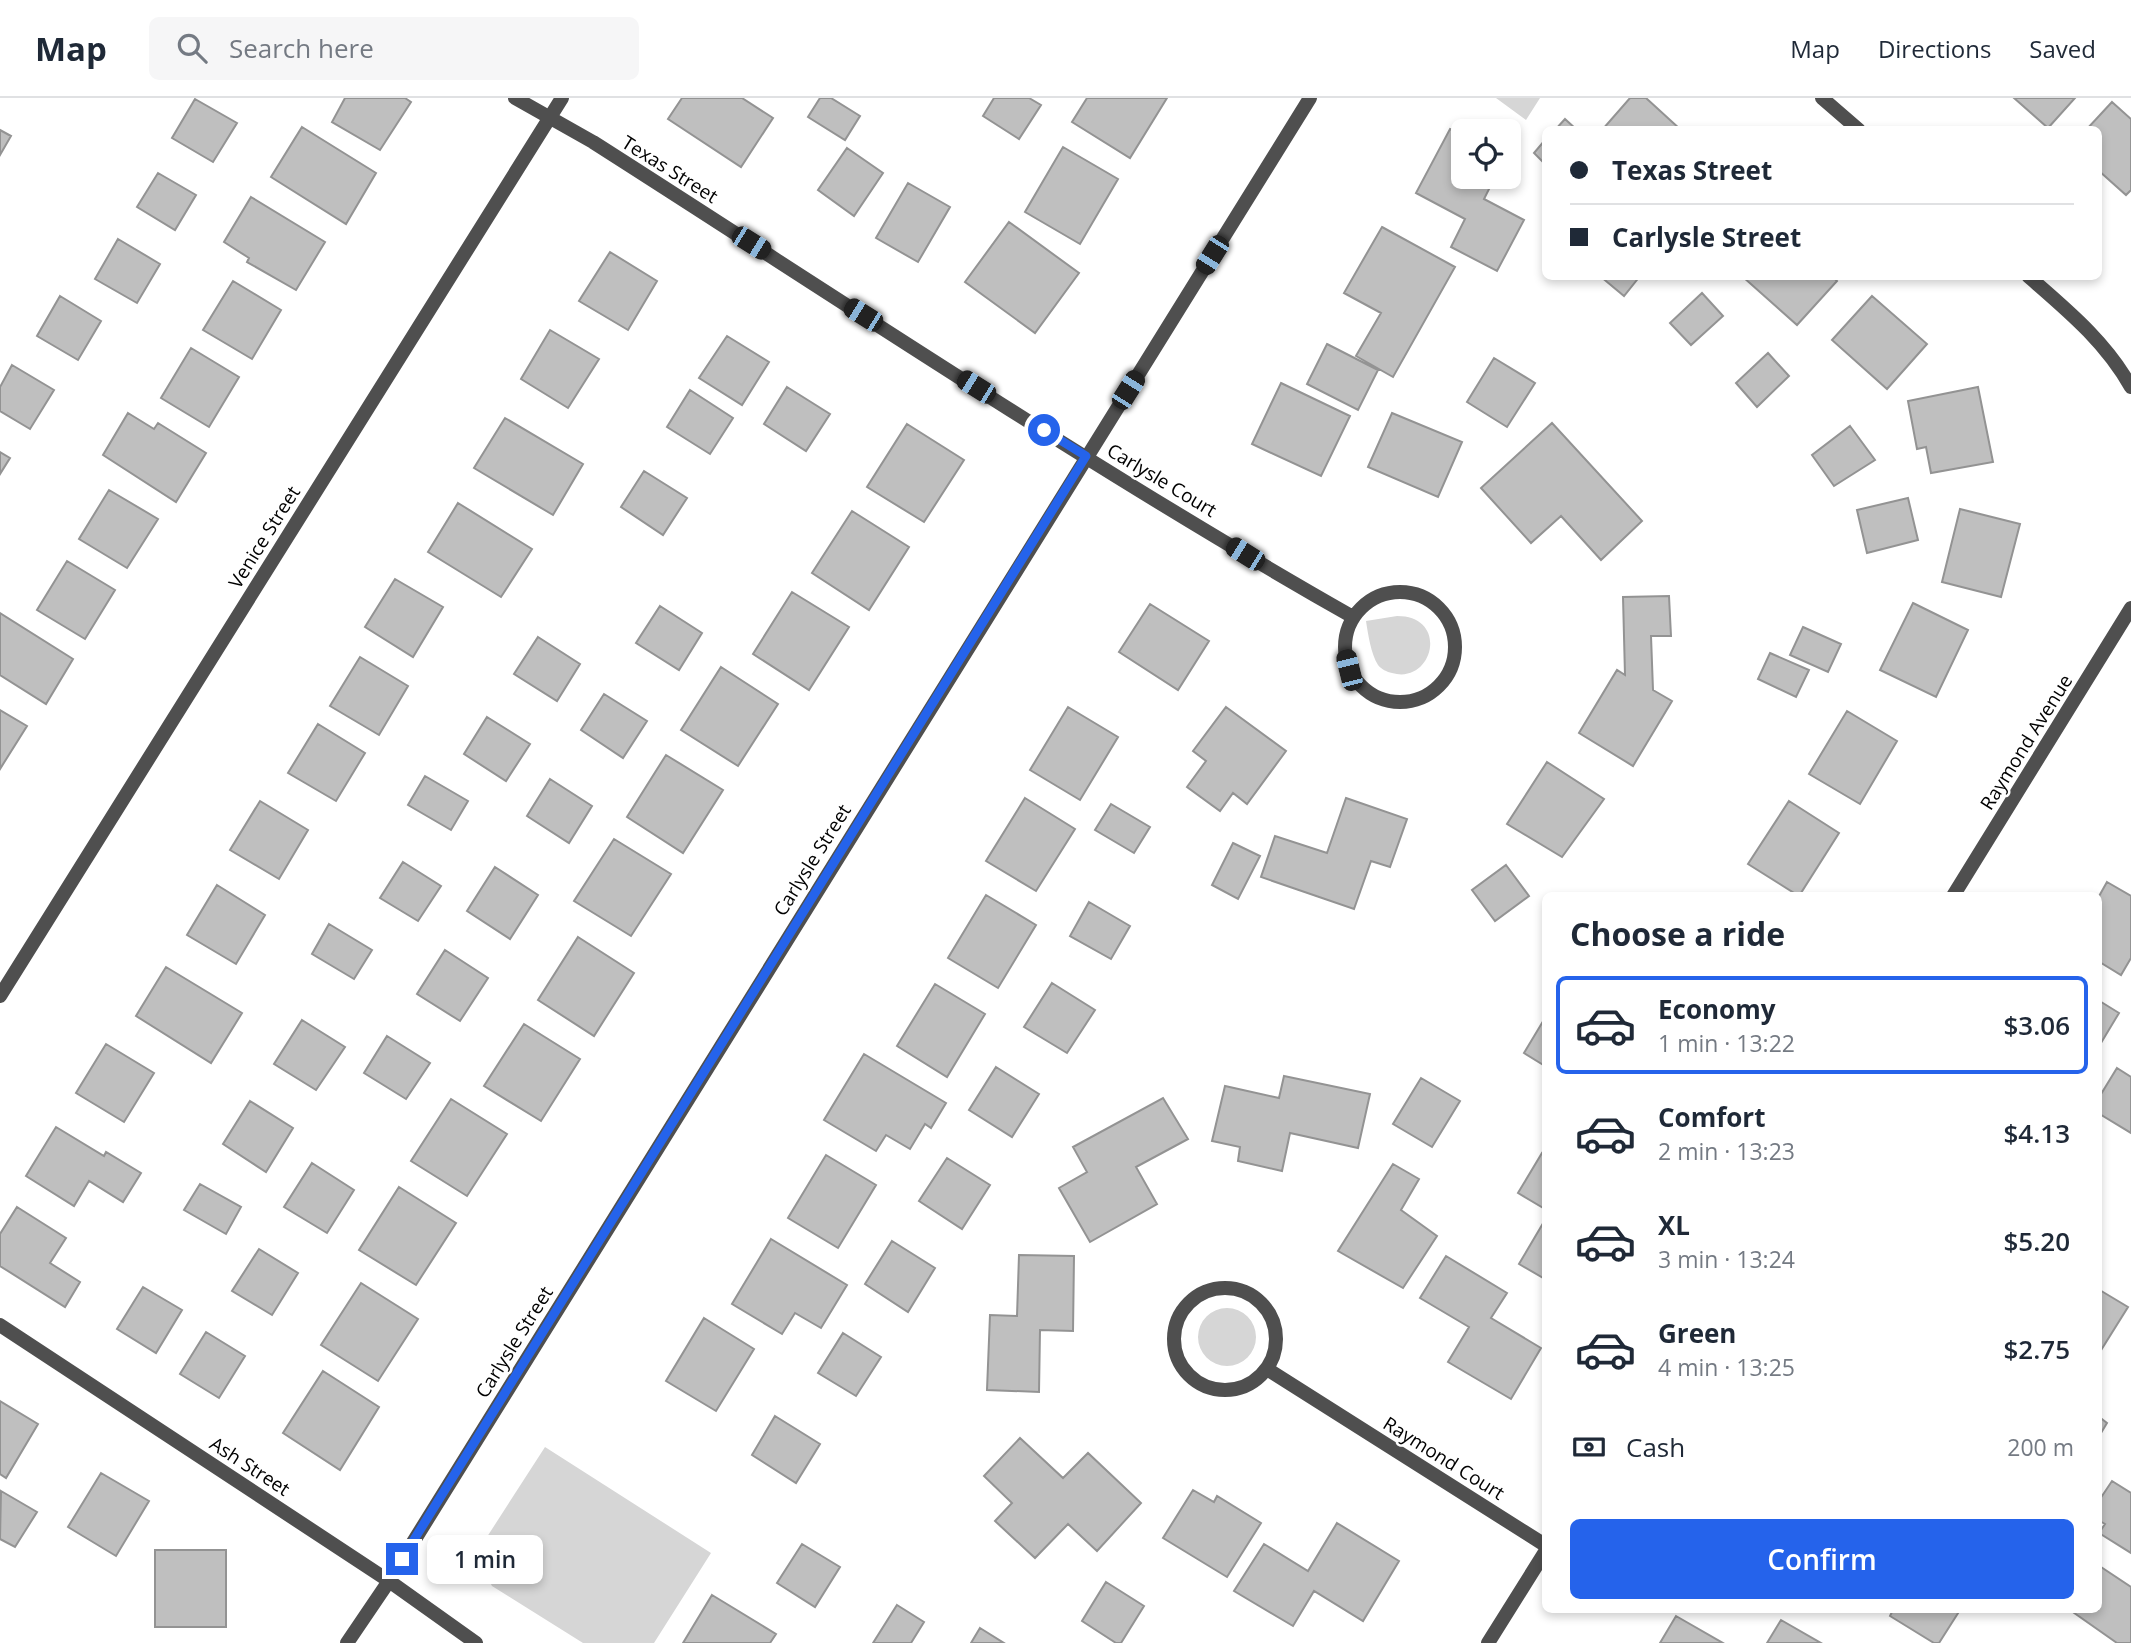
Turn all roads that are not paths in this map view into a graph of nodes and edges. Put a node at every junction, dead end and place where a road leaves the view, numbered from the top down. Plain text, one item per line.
1 (515, 98) edge
2 (562, 98) edge
3 (1310, 98) edge
4 (1822, 98) edge
5 (550, 116) junction
6 (1854, 126) edge
7 (2033, 280) edge
8 (2131, 387) edge
9 (1086, 456) junction
10 (2131, 608) edge
11 (1353, 617) junction
12 (1955, 892) edge
13 (0, 996) edge
14 (0, 1325) edge
15 (1267, 1369) junction
16 (1542, 1543) edge
17 (1542, 1557) edge
18 (389, 1581) junction
19 (347, 1643) edge
20 (476, 1643) edge
21 (1488, 1643) edge

1 - 5 street, Texas Street
2 - 5 street, Venice Street
3 - 9 street, Carlysle Street
4 - 6 street
5 - 9 street, Texas Street
5 - 13 street, Venice Street
7 - 8 street
9 - 11 street, Carlysle Court
9 - 18 street, Carlysle Street
10 - 12 street, Raymond Avenue
11 - 11 street
14 - 18 street, Ash Street
15 - 15 street
15 - 16 street, Raymond Court
17 - 21 street
18 - 19 street, Carlysle Street
18 - 20 street, Ash Street

